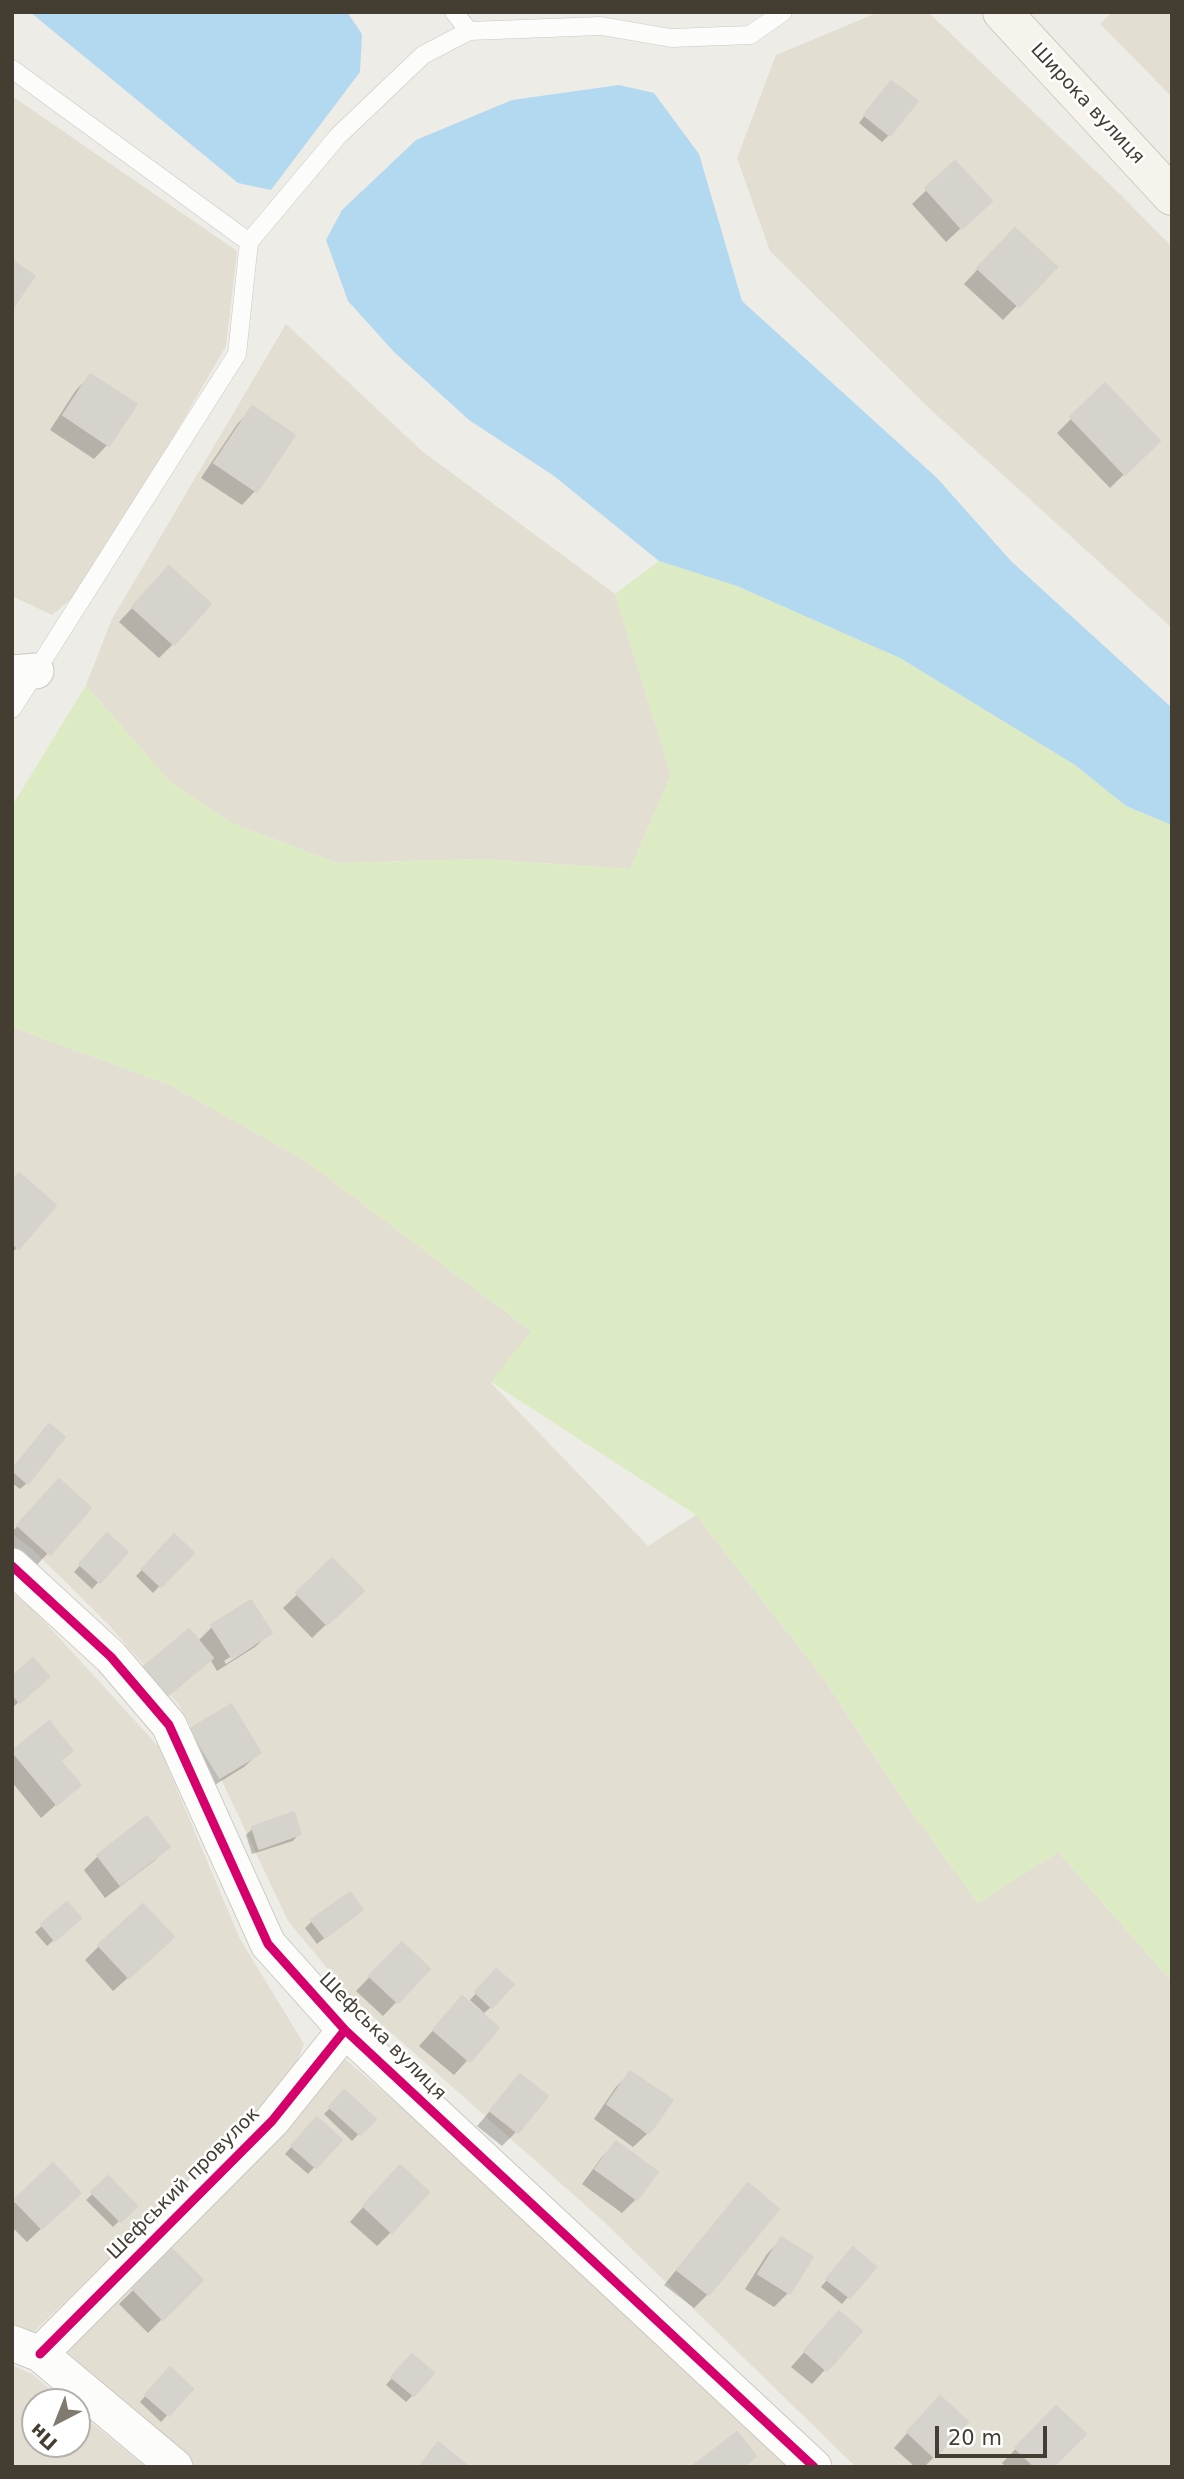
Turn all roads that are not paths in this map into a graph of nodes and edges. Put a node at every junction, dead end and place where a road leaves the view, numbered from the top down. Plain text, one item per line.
1 (454, 12) edge
2 (783, 12) edge
3 (1002, 12) edge
4 (470, 31) junction
5 (12, 69) edge
6 (1172, 196) edge
7 (249, 242) junction
8 (24, 672) edge
9 (12, 709) edge
10 (12, 1566) edge
11 (345, 2030) junction
12 (26, 2348) edge
13 (174, 2467) edge
14 (814, 2467) edge

1 - 4 lane
2 - 4 lane
3 - 6 main road, Широка вулиця
4 - 7 lane
5 - 7 lane
7 - 8 lane
8 - 9 lane
10 - 11 street, Шефська вулиця
11 - 12 street, Шефський провулок
11 - 14 street, Шефська вулиця
12 - 13 street, Шефський провулок

